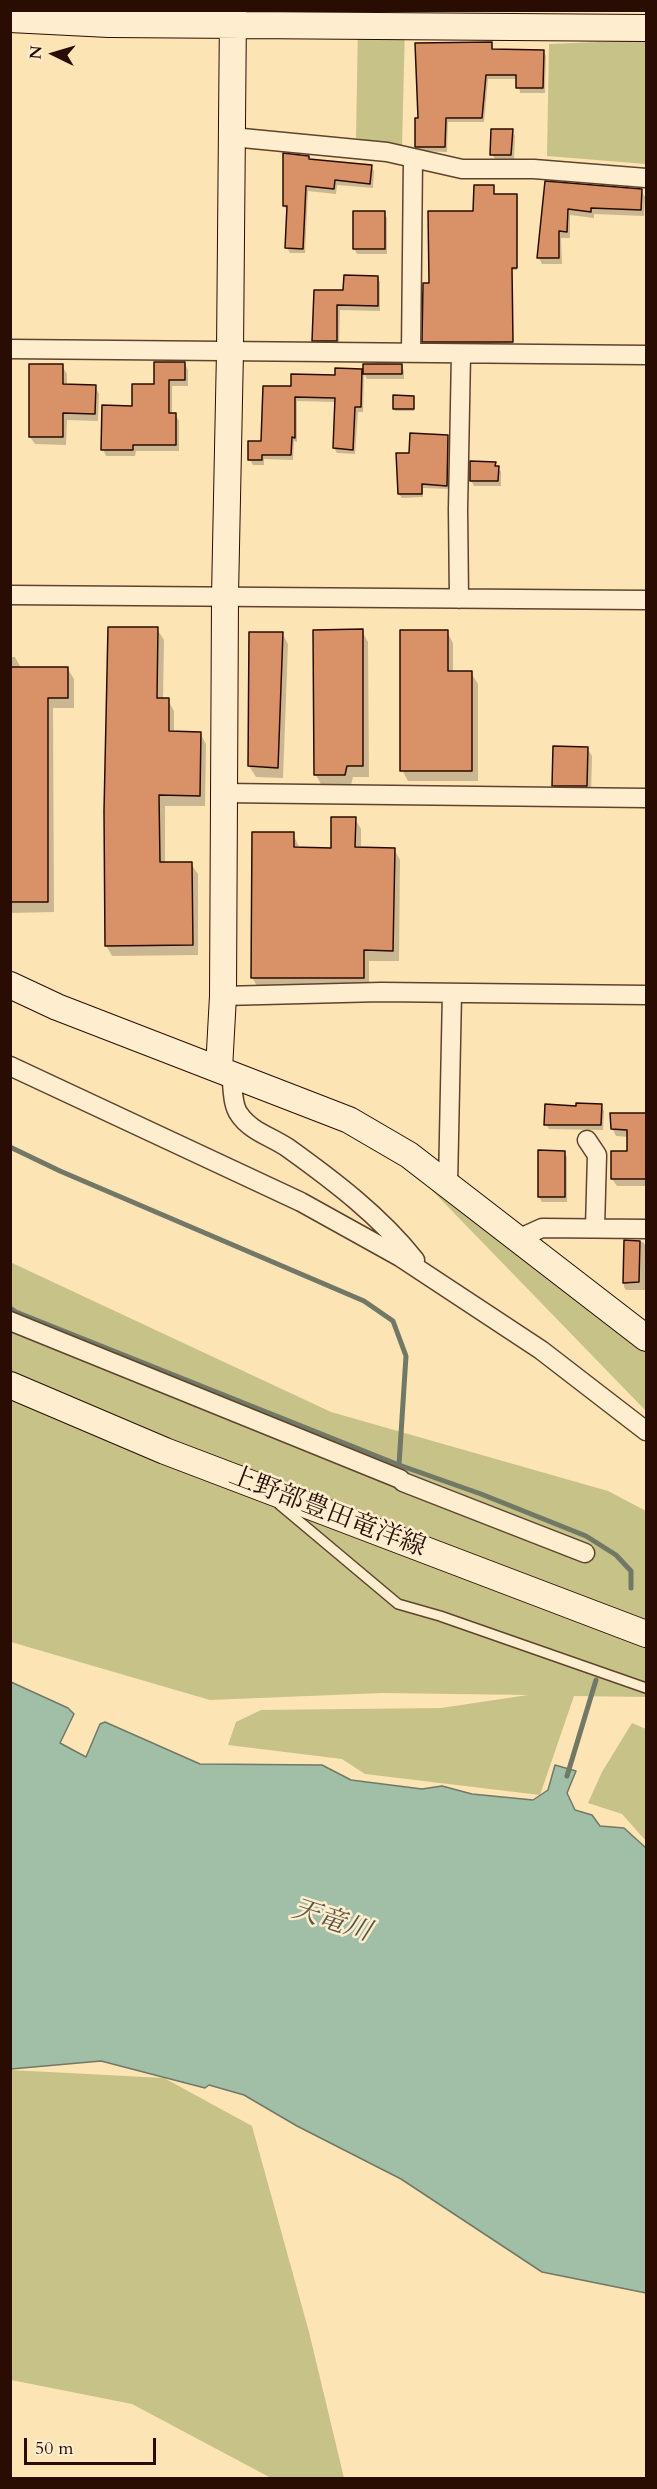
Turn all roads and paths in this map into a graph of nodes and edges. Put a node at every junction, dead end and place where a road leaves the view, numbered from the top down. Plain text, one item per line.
1 (233, 17) edge
2 (429, 18) edge
3 (10, 19) edge
4 (646, 28) edge
5 (232, 137) junction
6 (413, 158) junction
7 (646, 178) edge
8 (10, 349) edge
9 (230, 351) junction
10 (411, 353) junction
11 (461, 354) junction
12 (646, 355) edge
13 (10, 595) edge
14 (225, 596) junction
15 (459, 599) junction
16 (646, 600) edge
17 (223, 793) junction
18 (646, 798) edge
19 (10, 985) edge
20 (452, 993) junction
21 (646, 995) edge
22 (223, 996) junction
23 (10, 1066) edge
24 (225, 1072) junction
25 (587, 1140) dead end
26 (448, 1184) junction
27 (595, 1228) junction
28 (646, 1229) edge
29 (520, 1238) junction
30 (423, 1271) junction
31 (10, 1321) edge
32 (646, 1338) edge
33 (10, 1385) edge
34 (646, 1431) edge
35 (258, 1486) junction
36 (585, 1553) dead end
37 (646, 1634) edge
38 (646, 1688) edge

1 - 2 street
1 - 3 street
1 - 5 street
2 - 4 street
5 - 6 street
5 - 9 street
6 - 7 street
6 - 10 street
8 - 9 street
9 - 10 street
9 - 14 street
10 - 11 street
11 - 12 street
11 - 15 street
13 - 14 street
14 - 15 street
14 - 17 street
15 - 16 street
17 - 18 street
17 - 22 street
19 - 24 street
20 - 21 street
20 - 22 street
20 - 26 street
22 - 24 street
23 - 30 street
24 - 26 street
24 - 30 street
25 - 27 street
26 - 29 street
27 - 28 street
27 - 29 street
29 - 32 street
30 - 34 street
31 - 36 street
33 - 35 street, 上野部豊田竜洋線
35 - 37 street, 上野部豊田竜洋線
35 - 38 lane

